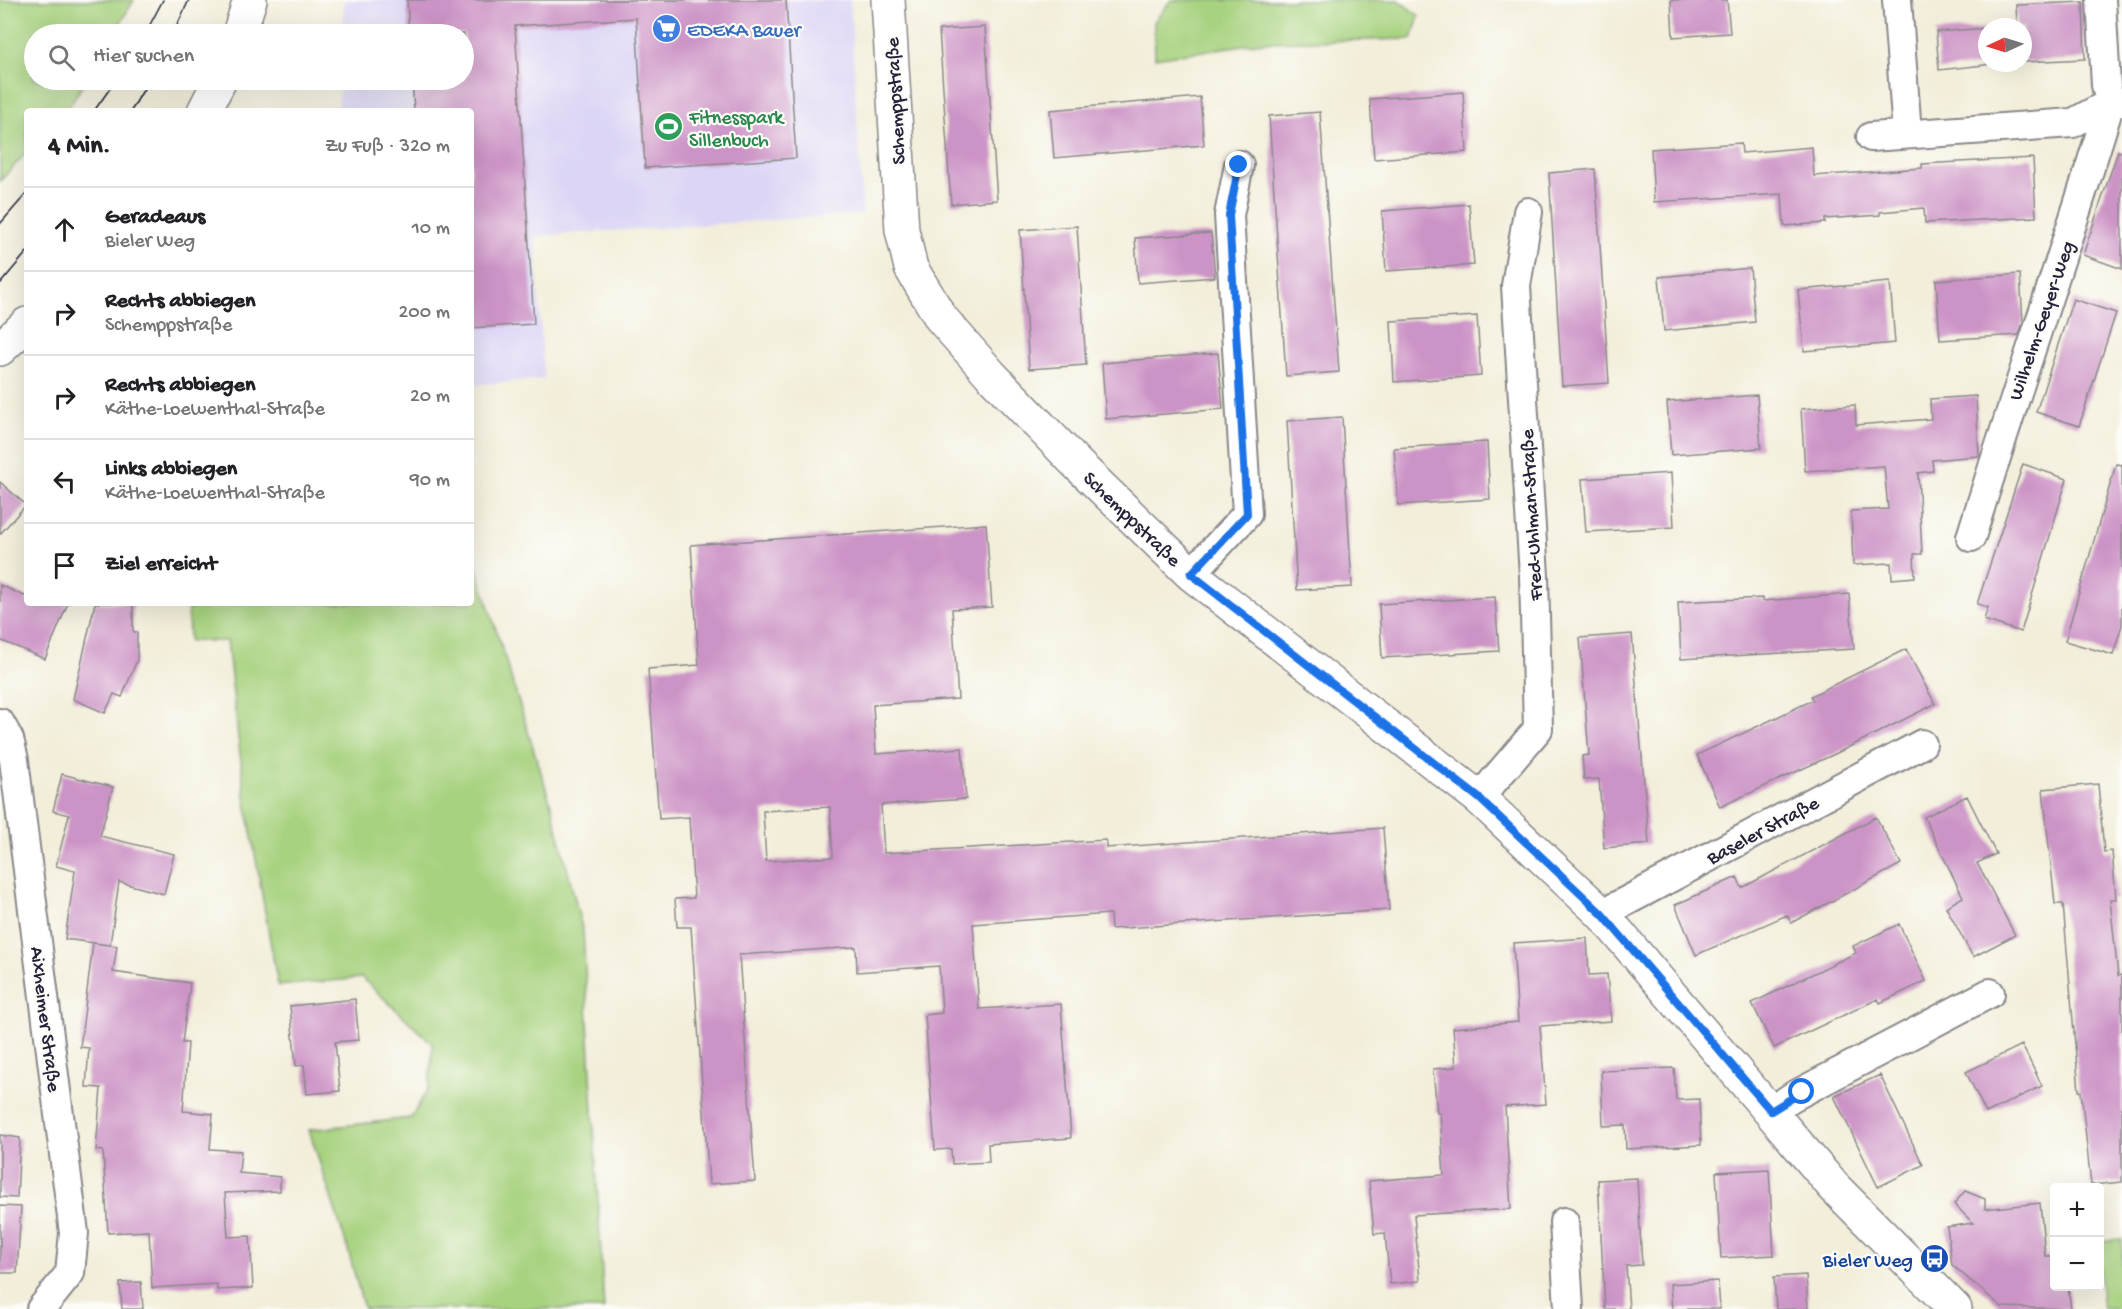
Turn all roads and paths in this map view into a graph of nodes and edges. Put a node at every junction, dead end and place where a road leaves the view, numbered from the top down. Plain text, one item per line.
1 (250, 0) edge
2 (888, 0) edge
3 (1897, 0) edge
4 (2101, 0) edge
5 (242, 24) edge
6 (215, 90) edge
7 (2116, 102) edge
8 (206, 108) edge
9 (1906, 133) junction
10 (1870, 137) dead end
11 (1239, 165) dead end
12 (1528, 212) dead end
13 (24, 327) edge
14 (0, 349) edge
15 (1971, 537) dead end
16 (1191, 574) junction
17 (0, 723) edge
18 (1922, 744) dead end
19 (1479, 798) junction
20 (1602, 914) junction
21 (1990, 993) dead end
22 (1771, 1111) junction
23 (1564, 1222) dead end
24 (41, 1309) edge
25 (1569, 1309) edge
26 (1955, 1309) edge

1 - 5 street
2 - 16 street, Schemppstraße
3 - 9 street
4 - 7 street
6 - 8 street
7 - 9 street
7 - 15 street, Wilhelm-Geyer-Weg
9 - 10 street
11 - 16 street
12 - 19 street, Fred-Uhlman-Straße
13 - 14 street
16 - 19 street, Schemppstraße
17 - 24 street, Aixheimer Straße
18 - 20 street, Baseler Straße
19 - 20 street, Schemppstraße
20 - 22 street, Schemppstraße
21 - 22 street
22 - 26 street, Schemppstraße
23 - 25 street

